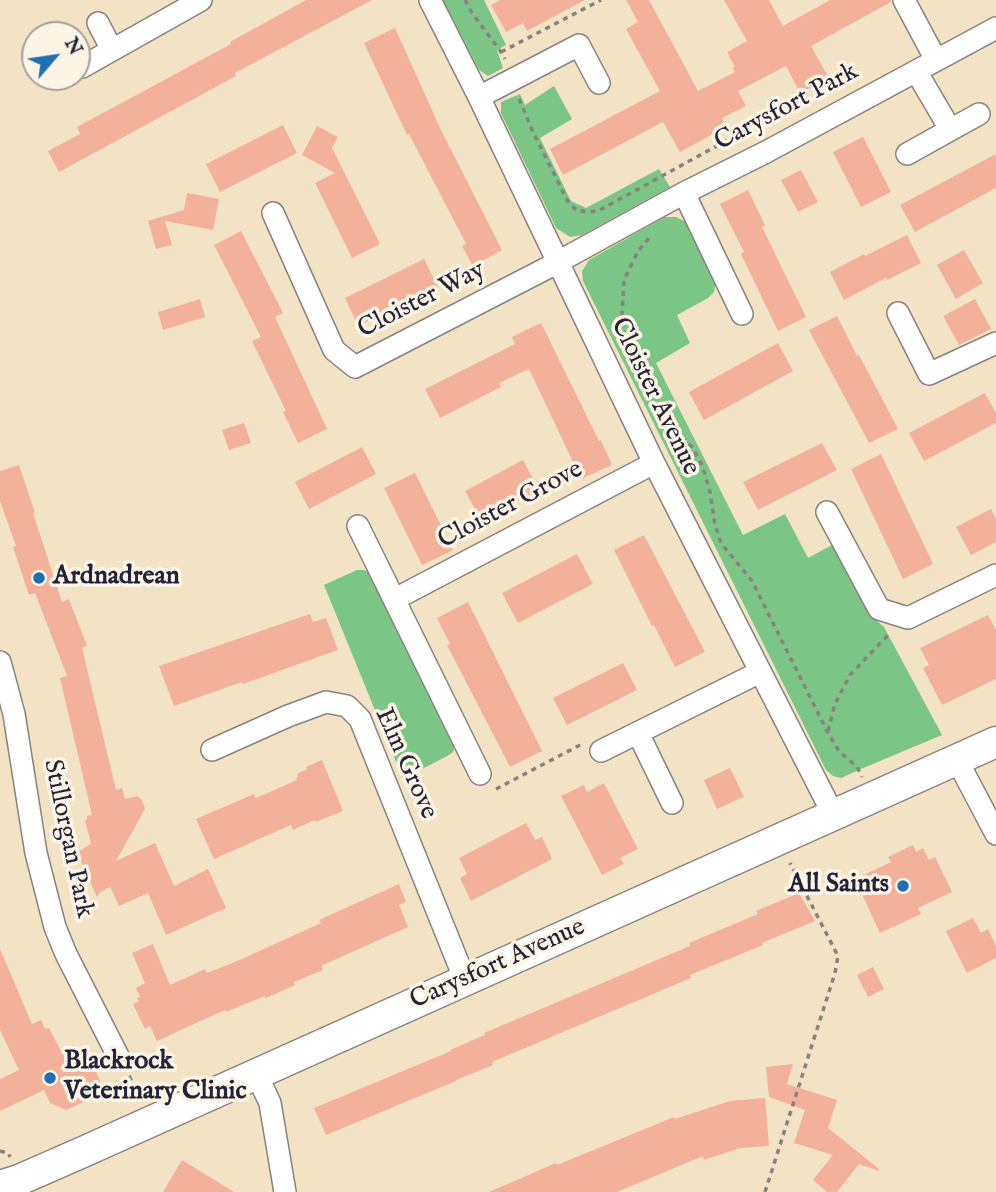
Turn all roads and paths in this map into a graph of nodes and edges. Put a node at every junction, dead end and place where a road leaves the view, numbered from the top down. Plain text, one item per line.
1 (201, 0) edge
2 (430, 0) edge
3 (465, 0) edge
4 (601, 0) edge
5 (904, 0) edge
6 (98, 23) dead end
7 (996, 28) edge
8 (112, 50) junction
9 (501, 52) junction
10 (936, 60) junction
11 (91, 62) edge
12 (916, 71) junction
13 (511, 80) junction
14 (599, 83) dead end
15 (479, 97) junction
16 (979, 114) dead end
17 (950, 129) junction
18 (766, 152) junction
19 (907, 154) dead end
20 (684, 193) junction
21 (273, 213) dead end
22 (651, 237) dead end
23 (559, 262) junction
24 (898, 313) dead end
25 (742, 314) dead end
26 (996, 343) edge
27 (639, 379) dead end
28 (644, 388) dead end
29 (654, 463) junction
30 (827, 512) dead end
31 (358, 526) dead end
32 (996, 575) edge
33 (395, 600) junction
34 (898, 615) junction
35 (0, 662) edge
36 (760, 672) junction
37 (638, 733) junction
38 (828, 733) junction
39 (996, 742) edge
40 (212, 750) dead end
41 (601, 751) joint
42 (957, 760) junction
43 (480, 774) joint
44 (866, 783) dead end
45 (672, 803) dead end
46 (834, 816) junction
47 (996, 834) edge
48 (778, 840) junction
49 (465, 980) junction
50 (120, 1058) joint
51 (256, 1073) junction
52 (154, 1120) junction
53 (0, 1151) edge
54 (10, 1157) dead end
55 (0, 1186) edge
56 (285, 1192) edge
57 (765, 1192) edge

1 - 8 street
2 - 15 street, Cloister Avenue
3 - 9 path
4 - 9 path
5 - 10 street
6 - 8 street
7 - 10 street, Carysfort Park
8 - 11 street
9 - 13 path
10 - 12 street, Carysfort Park
12 - 17 street
12 - 18 street, Carysfort Park
13 - 14 street
13 - 15 street
13 - 18 path
15 - 23 street, Cloister Avenue
16 - 17 street
17 - 19 street
18 - 20 street, Carysfort Park
20 - 23 street, Carysfort Park
20 - 25 street
21 - 23 street, Cloister Way
22 - 27 path
23 - 29 street, Cloister Avenue
24 - 26 street
28 - 38 path
29 - 33 street, Cloister Grove
29 - 36 street, Cloister Avenue
30 - 34 street
31 - 33 street
32 - 34 street
33 - 43 street
34 - 38 path
35 - 50 street, Stillorgan Park
36 - 37 street
36 - 46 street, Cloister Avenue
37 - 41 street
37 - 45 street
38 - 44 path
39 - 42 main road, Carysfort Avenue
40 - 49 street, Elm Grove
41 - 43 path
42 - 46 main road, Carysfort Avenue
42 - 47 street
46 - 48 main road, Carysfort Avenue
48 - 49 main road, Carysfort Avenue
48 - 57 path
49 - 51 main road, Carysfort Avenue
50 - 52 path
51 - 52 main road, Carysfort Avenue
51 - 56 street
52 - 55 main road, Carysfort Avenue
53 - 54 path

